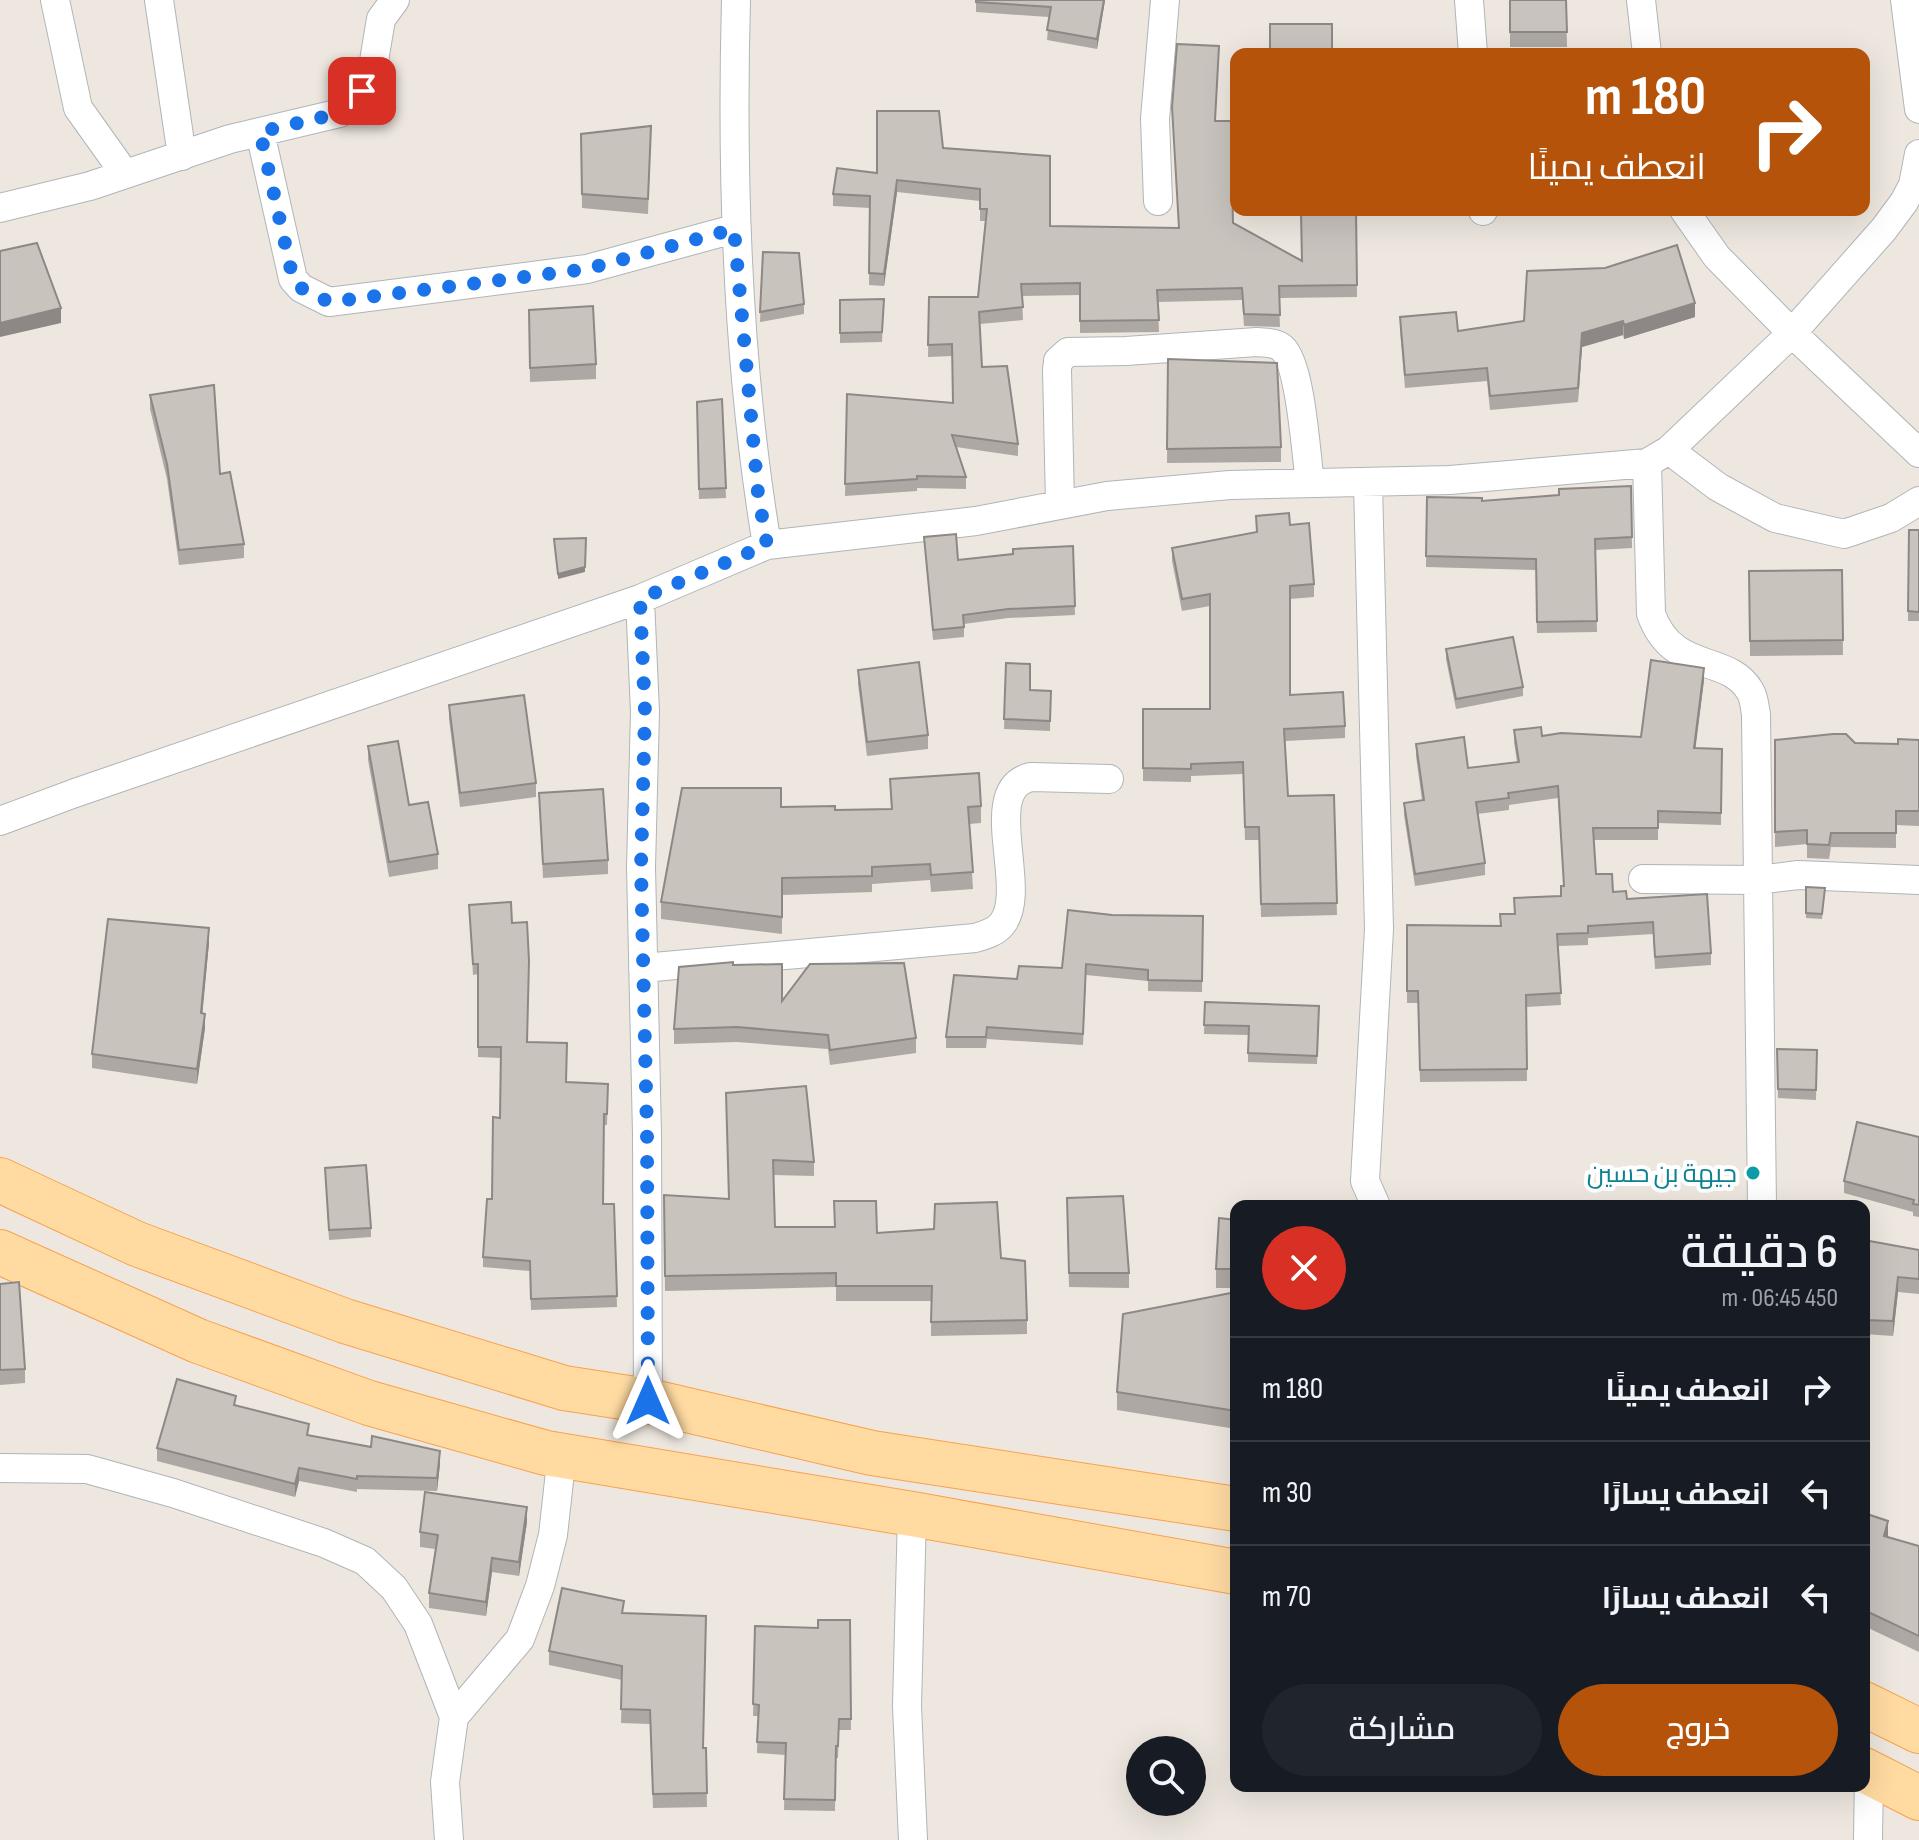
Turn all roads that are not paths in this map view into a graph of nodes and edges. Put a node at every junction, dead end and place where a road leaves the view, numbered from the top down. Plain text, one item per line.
1 (55, 0) edge
2 (159, 0) edge
3 (736, 0) edge
4 (1165, 0) edge
5 (1469, 0) edge
6 (1641, 0) edge
7 (1905, 0) edge
8 (393, 1) edge
9 (1473, 48) edge
10 (1646, 48) edge
11 (1919, 109) edge
12 (260, 132) junction
13 (1919, 154) edge
14 (182, 156) junction
15 (1919, 164) edge
16 (125, 174) junction
17 (1158, 201) dead end
18 (0, 208) edge
19 (1688, 216) edge
20 (734, 229) junction
21 (1792, 333) junction
22 (1919, 453) edge
23 (1658, 456) junction
24 (1310, 483) junction
25 (1368, 484) junction
26 (1919, 501) edge
27 (1060, 504) junction
28 (767, 545) junction
29 (640, 599) junction
30 (1109, 779) dead end
31 (0, 821) edge
32 (1643, 879) dead end
33 (1758, 880) junction
34 (1919, 880) edge
35 (643, 968) junction
36 (0, 1180) edge
37 (1373, 1200) edge
38 (1762, 1200) edge
39 (0, 1252) edge
40 (648, 1401) junction
41 (562, 1454) junction
42 (0, 1468) edge
43 (1230, 1508) edge
44 (912, 1514) junction
45 (1230, 1571) edge
46 (1870, 1707) edge
47 (454, 1717) junction
48 (1919, 1731) edge
49 (1870, 1773) edge
50 (1867, 1792) edge
51 (1919, 1798) edge
52 (449, 1840) edge
53 (913, 1840) edge
54 (1868, 1840) edge

1 - 16 street
2 - 14 street
3 - 20 street
4 - 17 street
5 - 9 street
6 - 10 street
7 - 11 street
8 - 12 street
12 - 14 street
12 - 20 street
13 - 15 street
14 - 16 street
15 - 21 street
16 - 18 street
19 - 21 street
20 - 28 street
21 - 22 street
21 - 23 street
23 - 25 street
23 - 26 street
23 - 33 street
24 - 25 street
24 - 27 street
24 - 27 street
25 - 37 street
27 - 28 street
28 - 29 street
29 - 31 street
29 - 35 street
30 - 35 street
32 - 33 street
33 - 34 street
33 - 38 street
35 - 40 street
36 - 40 main road
39 - 41 main road
40 - 43 main road
41 - 44 main road
41 - 47 street
42 - 47 street
44 - 45 main road
44 - 53 street
46 - 48 main road
47 - 52 street
49 - 51 main road
50 - 54 street

